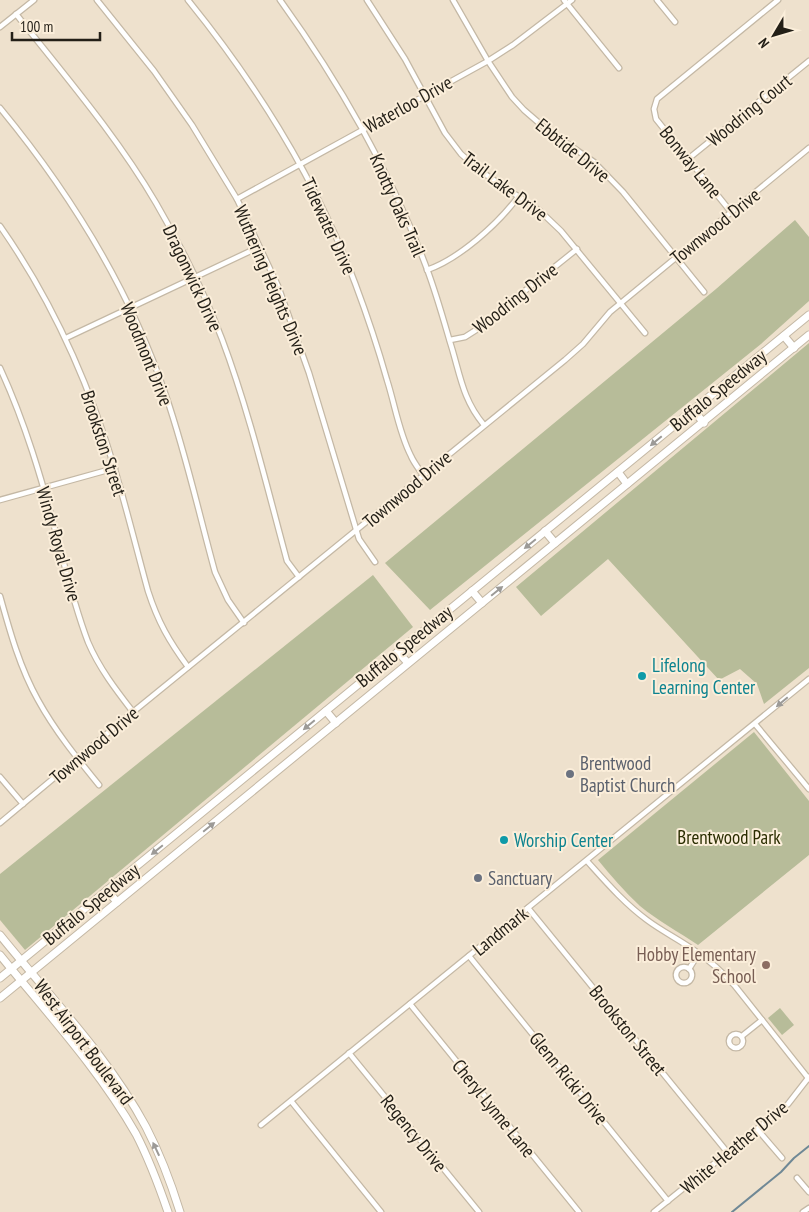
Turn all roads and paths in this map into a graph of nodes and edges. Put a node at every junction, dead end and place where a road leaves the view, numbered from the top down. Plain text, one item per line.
1 (34, 0) edge
2 (97, 0) edge
3 (188, 0) edge
4 (280, 0) edge
5 (367, 0) edge
6 (453, 0) edge
7 (572, 0) edge
8 (657, 0) edge
9 (778, 0) edge
10 (565, 2) edge
11 (16, 14) junction
12 (675, 22) dead end
13 (0, 27) edge
14 (488, 61) junction
15 (809, 61) edge
16 (619, 68) dead end
17 (424, 95) junction
18 (0, 108) edge
19 (362, 129) junction
20 (809, 148) edge
21 (688, 159) junction
22 (300, 164) junction
23 (518, 197) junction
24 (237, 198) junction
25 (732, 212) junction
26 (0, 226) edge
27 (259, 247) junction
28 (577, 249) junction
29 (677, 258) junction
30 (427, 270) junction
31 (196, 277) junction
32 (704, 292) dead end
33 (621, 303) junction
34 (129, 307) junction
35 (809, 315) edge
36 (645, 333) dead end
37 (809, 335) edge
38 (784, 336) junction
39 (66, 338) junction
40 (450, 340) junction
41 (794, 348) junction
42 (0, 368) edge
43 (693, 410) junction
44 (704, 423) junction
45 (484, 425) junction
46 (115, 468) junction
47 (618, 472) junction
48 (423, 475) junction
49 (628, 484) junction
50 (44, 488) junction
51 (0, 500) edge
52 (356, 531) junction
53 (545, 531) junction
54 (555, 543) junction
55 (375, 562) dead end
56 (299, 577) junction
57 (472, 591) junction
58 (0, 596) edge
59 (482, 603) junction
60 (244, 622) junction
61 (398, 652) junction
62 (408, 663) junction
63 (188, 667) junction
64 (809, 679) edge
65 (326, 710) junction
66 (133, 712) junction
67 (336, 723) junction
68 (755, 724) junction
69 (77, 758) junction
70 (254, 771) junction
71 (0, 777) edge
72 (263, 782) junction
73 (99, 785) dead end
74 (809, 789) edge
75 (23, 804) junction
76 (0, 823) edge
77 (180, 831) junction
78 (189, 843) junction
79 (587, 860) junction
80 (107, 890) junction
81 (117, 902) junction
82 (528, 908) junction
83 (0, 935) edge
84 (700, 953) junction
85 (0, 955) edge
86 (469, 956) junction
87 (21, 961) junction
88 (11, 969) junction
89 (689, 969) dead end
90 (31, 972) junction
91 (0, 978) edge
92 (21, 980) junction
93 (0, 998) edge
94 (410, 1004) junction
95 (762, 1020) junction
96 (742, 1036) dead end
97 (350, 1053) junction
98 (809, 1078) edge
99 (291, 1101) junction
100 (261, 1125) dead end
101 (757, 1129) junction
102 (728, 1153) junction
103 (782, 1158) dead end
104 (797, 1178) dead end
105 (809, 1192) edge
106 (174, 1194) junction
107 (668, 1201) junction
108 (165, 1203) junction
109 (809, 1208) edge
110 (168, 1212) edge
111 (180, 1212) edge
112 (381, 1212) edge
113 (478, 1212) edge
114 (579, 1212) edge
115 (654, 1212) edge
116 (803, 1212) edge

1 - 11 street
2 - 24 street, Wuthering Heights Drive
3 - 22 street, Tidewater Drive
4 - 19 street, Knotty Oaks Trail
5 - 17 street, Trail Lake Drive
6 - 14 street, Ebbtide Drive
7 - 10 street, Waterloo Drive
8 - 12 street
9 - 21 street, Bonway Lane
10 - 14 street, Waterloo Drive
10 - 16 street
11 - 13 street
11 - 31 street, Dragonwick Drive
14 - 17 street, Waterloo Drive
14 - 29 street, Ebbtide Drive
15 - 21 street, Woodring Court
17 - 19 street, Waterloo Drive
17 - 23 street, Trail Lake Drive
18 - 34 street, Woodmont Drive
19 - 22 street, Waterloo Drive
19 - 30 street, Knotty Oaks Trail
20 - 25 street, Townwood Drive
21 - 25 street, Bonway Lane
22 - 24 street, Waterloo Drive
22 - 48 street, Tidewater Drive
23 - 28 street, Trail Lake Drive
23 - 30 street
24 - 27 street, Wuthering Heights Drive
25 - 29 street, Townwood Drive
26 - 39 street, Brookston Street
27 - 31 street
27 - 52 street, Wuthering Heights Drive
28 - 33 street, Trail Lake Drive
28 - 40 street, Woodring Drive
29 - 32 street, Ebbtide Drive
29 - 33 street, Townwood Drive
30 - 40 street, Knotty Oaks Trail
31 - 34 street
31 - 56 street, Dragonwick Drive
33 - 36 street, Trail Lake Drive
33 - 45 street, Townwood Drive
34 - 39 street
34 - 60 street, Woodmont Drive
35 - 38 main road, Buffalo Speedway
37 - 41 main road, Buffalo Speedway
38 - 41 main road
38 - 43 main road, Buffalo Speedway
39 - 46 street, Brookston Street
40 - 45 street, Knotty Oaks Trail
41 - 44 main road, Buffalo Speedway
42 - 50 street, Windy Royal Drive
43 - 44 main road
43 -> 47 main road, Buffalo Speedway
44 - 49 main road, Buffalo Speedway
45 - 48 street, Townwood Drive
46 - 50 street
46 - 63 street, Brookston Street
47 - 49 main road
47 - 53 main road, Buffalo Speedway
48 - 52 street, Townwood Drive
49 - 54 main road, Buffalo Speedway
50 - 51 street
50 - 66 street, Windy Royal Drive
52 - 55 street, Wuthering Heights Drive
52 - 56 street, Townwood Drive
53 - 54 main road
53 -> 57 main road, Buffalo Speedway
59 -> 54 main road, Buffalo Speedway
56 - 60 street, Townwood Drive
57 - 59 main road
57 - 61 main road, Buffalo Speedway
58 - 69 street
59 - 62 main road, Buffalo Speedway
60 - 63 street, Townwood Drive
61 - 62 main road
61 - 65 main road, Buffalo Speedway
62 - 67 main road, Buffalo Speedway
63 - 66 street, Townwood Drive
64 -> 68 street, Landmark
65 - 67 main road
65 -> 70 main road, Buffalo Speedway
66 - 69 street, Townwood Drive
67 - 72 main road, Buffalo Speedway
68 - 74 street
68 - 79 street, Landmark
69 - 73 street
69 - 75 street, Townwood Drive
70 - 72 main road
70 - 77 main road, Buffalo Speedway
71 - 75 street
78 -> 72 main road, Buffalo Speedway
75 - 76 street, Townwood Drive
77 - 78 main road
77 -> 80 main road, Buffalo Speedway
78 - 81 main road, Buffalo Speedway
79 - 82 street, Landmark
79 - 84 street
80 - 81 main road
80 - 87 main road, Buffalo Speedway
81 - 90 main road, Buffalo Speedway
82 - 86 street, Landmark
82 - 102 street, Brookston Street
83 - 87 main road, West Airport Boulevard
84 - 89 street
84 - 95 street
85 - 88 main road, West Airport Boulevard
86 - 94 street, Landmark
86 - 107 street, Glenn Ricki Drive
87 - 88 main road, Buffalo Speedway
87 - 90 main road, West Airport Boulevard
88 - 91 main road, Buffalo Speedway
88 - 92 main road, West Airport Boulevard
90 - 92 main road, Buffalo Speedway
106 -> 90 main road, West Airport Boulevard
92 - 93 main road, Buffalo Speedway
92 - 108 main road, West Airport Boulevard
94 - 97 street, Landmark
94 - 114 street, Cheryl Lynne Lane
95 - 96 street
95 - 98 street
97 - 99 street, Landmark
97 - 113 street, Regency Drive
98 - 101 street, White Heather Drive
99 - 100 street, Landmark
99 - 112 street
101 - 102 street, White Heather Drive
101 - 103 street
102 - 107 street, White Heather Drive
104 - 105 street
106 - 108 main road
106 - 111 main road, West Airport Boulevard
107 - 115 street, White Heather Drive
108 - 110 main road, West Airport Boulevard
109 - 116 street

